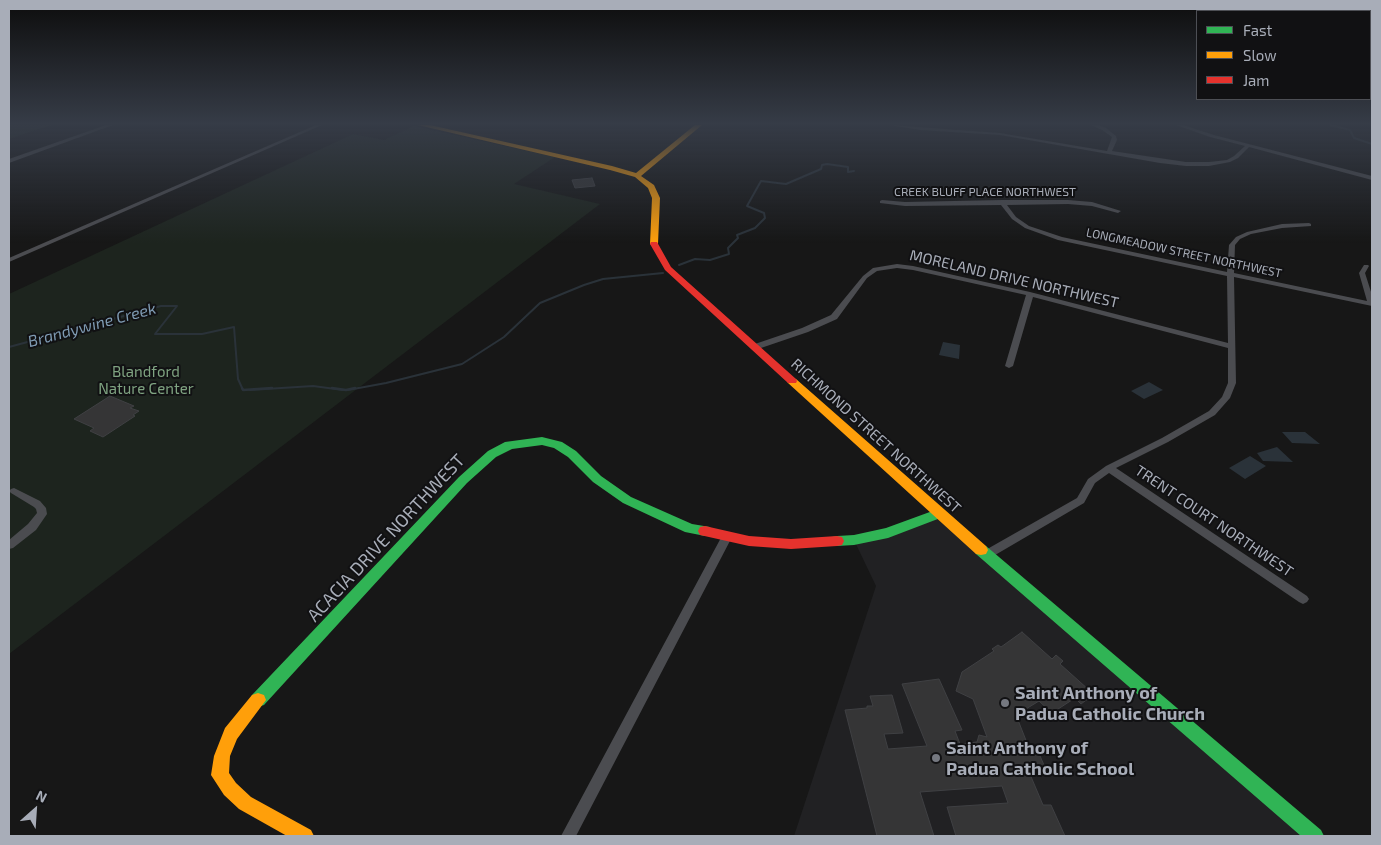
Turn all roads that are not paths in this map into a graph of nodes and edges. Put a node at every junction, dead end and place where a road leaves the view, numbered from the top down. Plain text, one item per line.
1 (229, 164) edge
2 (597, 164) edge
3 (651, 164) edge
4 (1321, 164) edge
5 (637, 176) junction
6 (1372, 178) edge
7 (882, 202) dead end
8 (1002, 202) junction
9 (1118, 211) dead end
10 (1309, 225) dead end
11 (9, 260) edge
12 (1366, 266) dead end
13 (1231, 275) junction
14 (1030, 294) junction
15 (1372, 304) edge
16 (755, 347) junction
17 (1232, 347) junction
18 (1009, 366) dead end
19 (1109, 468) junction
20 (14, 491) dead end
21 (938, 514) junction
22 (727, 537) junction
23 (9, 545) edge
24 (986, 555) junction
25 (1302, 599) dead end
26 (305, 836) edge
27 (568, 836) edge
28 (1315, 836) edge

1 - 11 street
2 - 5 street, RICHMOND STREET NORTHWEST
3 - 5 street
4 - 6 street
5 - 16 street, RICHMOND STREET NORTHWEST
7 - 8 street, CREEK BLUFF PLACE NORTHWEST
8 - 9 street, CREEK BLUFF PLACE NORTHWEST
8 - 13 street, LONGMEADOW STREET NORTHWEST
10 - 13 street
12 - 15 street
13 - 15 street, LONGMEADOW STREET NORTHWEST
13 - 17 street
14 - 16 street, MORELAND DRIVE NORTHWEST
14 - 17 street, MORELAND DRIVE NORTHWEST
14 - 18 street
16 - 21 street, RICHMOND STREET NORTHWEST
17 - 19 street
19 - 24 street
19 - 25 street, TRENT COURT NORTHWEST
20 - 23 street
21 - 22 street, ACACIA DRIVE NORTHWEST
21 - 24 street, RICHMOND STREET NORTHWEST
22 - 26 street, ACACIA DRIVE NORTHWEST
22 - 27 street
24 - 28 street, RICHMOND STREET NORTHWEST

